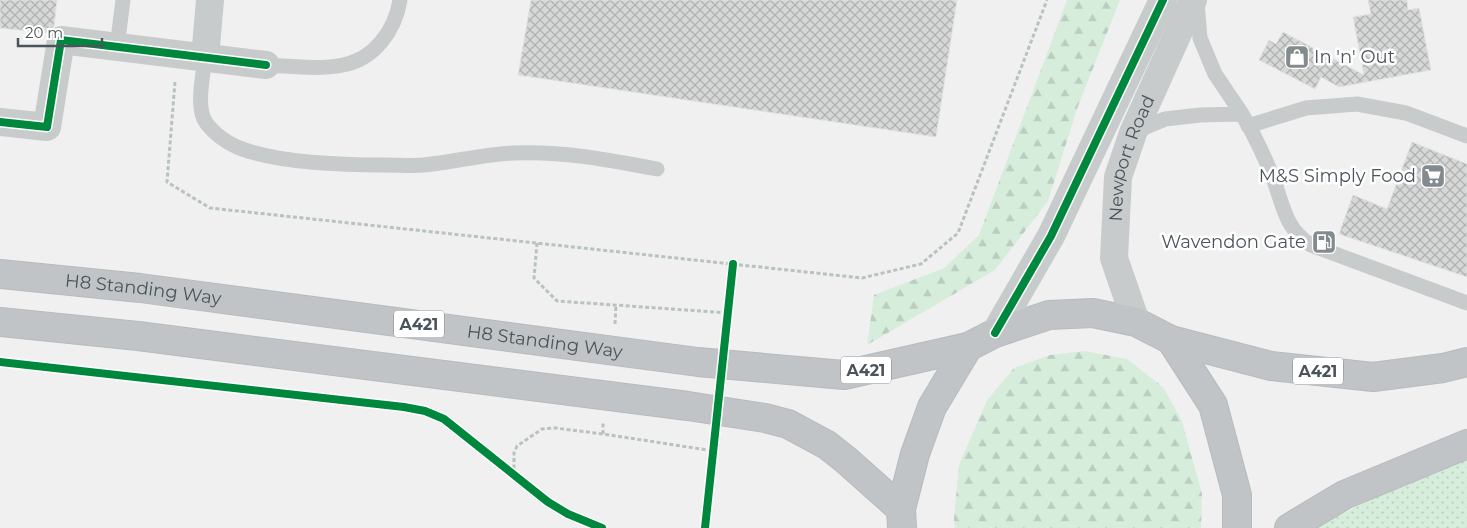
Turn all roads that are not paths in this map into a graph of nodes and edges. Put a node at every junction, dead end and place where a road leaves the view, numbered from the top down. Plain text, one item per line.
1 (123, 0) edge
2 (210, 0) edge
3 (400, 0) edge
4 (1163, 0) edge
5 (1195, 0) edge
6 (117, 47) junction
7 (205, 58) junction
8 (266, 65) joint
9 (1245, 120) junction
10 (0, 122) edge
11 (1133, 133) junction
12 (1467, 136) edge
13 (657, 169) dead end
14 (0, 274) edge
15 (1467, 304) edge
16 (0, 322) edge
17 (1136, 322) junction
18 (995, 333) junction
19 (1171, 340) junction
20 (968, 347) junction
21 (1467, 362) edge
22 (1467, 444) edge
23 (902, 518) edge
24 (1237, 528) edge
25 (1288, 528) edge

1 - 6 lane
2 - 7 street
3 - 8 lane
4 - 18 street
5 - 9 lane
5 - 11 street, Newport Road
6 - 7 street
6 - 10 street
7 - 8 street
7 - 13 lane
9 - 11 lane
9 - 12 lane
9 - 15 lane
11 - 17 street, Newport Road
14 - 20 highway, H8 Standing Way / A421
16 - 23 highway
17 - 18 highway, H8 Standing Way
17 - 19 highway, H8 Standing Way
18 - 20 highway, H8 Standing Way
19 - 21 highway, A421
19 - 24 highway
20 - 23 highway
22 - 25 highway

